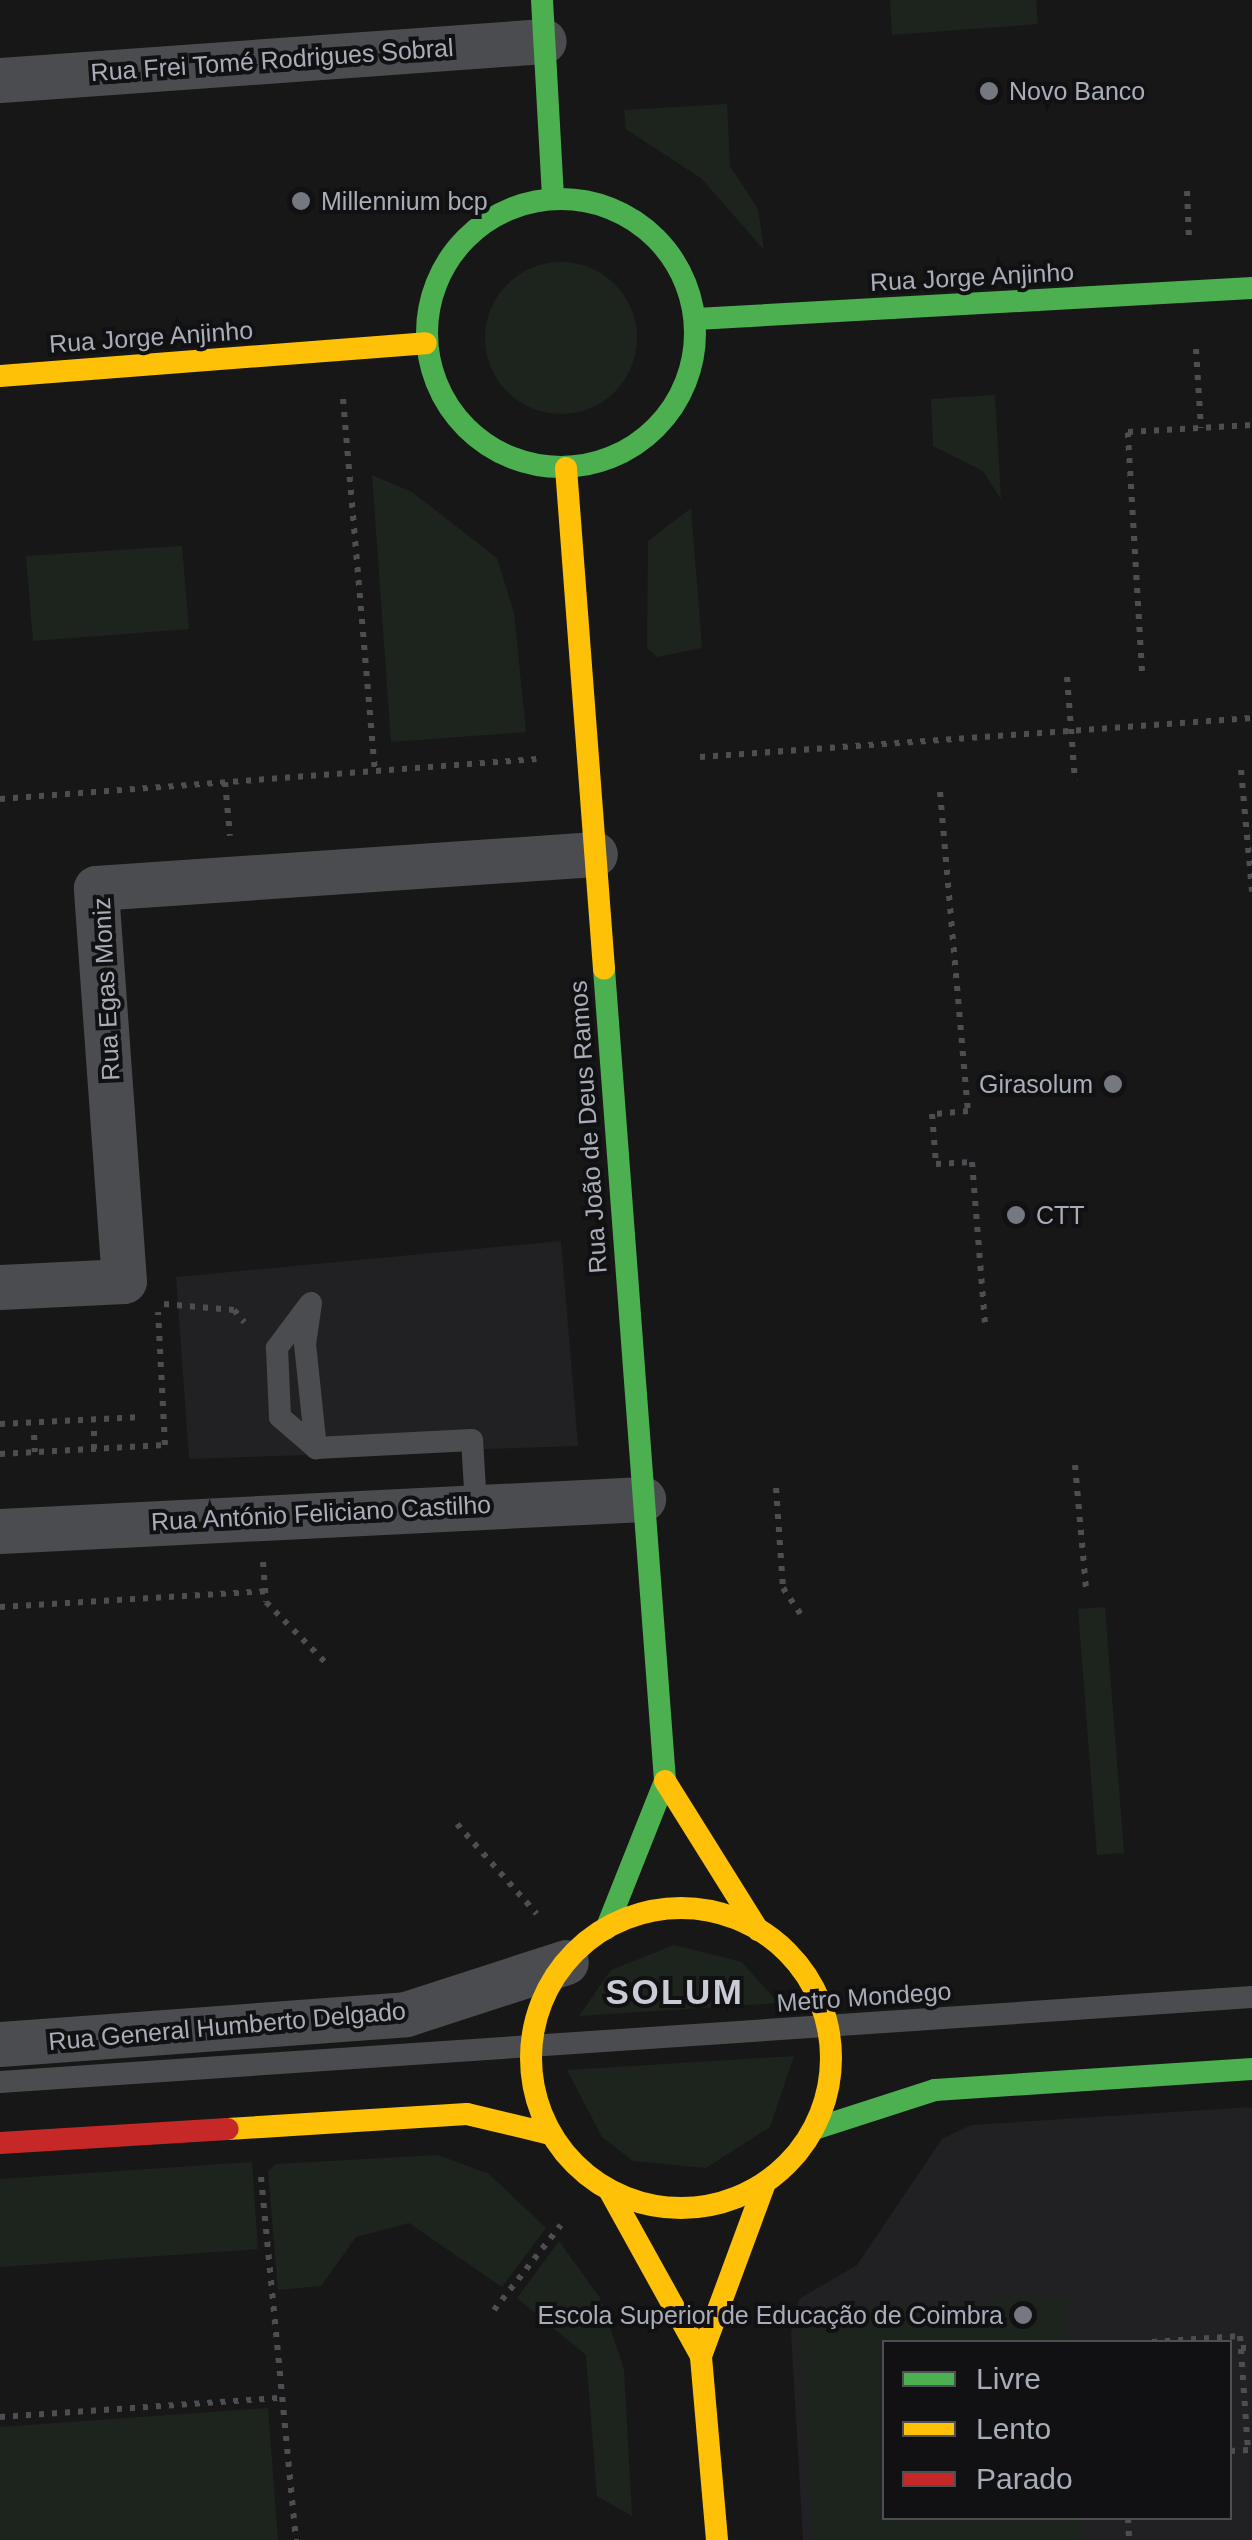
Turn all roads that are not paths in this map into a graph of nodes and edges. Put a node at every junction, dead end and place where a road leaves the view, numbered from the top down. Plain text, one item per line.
1 (543, 20) edge
2 (0, 80) edge
3 (553, 198) junction
4 (1252, 288) edge
5 (696, 320) junction
6 (426, 343) junction
7 (0, 376) edge
8 (566, 468) junction
9 (595, 854) junction
10 (0, 1287) edge
11 (312, 1302) dead end
12 (643, 1499) junction
13 (476, 1505) junction
14 (0, 1531) edge
15 (665, 1781) junction
16 (606, 1929) junction
17 (758, 1930) junction
18 (566, 1962) junction
19 (1252, 1997) edge
20 (828, 2028) junction
21 (0, 2044) edge
22 (531, 2046) junction
23 (1252, 2069) edge
24 (0, 2082) edge
25 (814, 2129) junction
26 (551, 2134) junction
27 (0, 2143) edge
28 (765, 2183) junction
29 (609, 2190) junction
30 (701, 2356) junction
31 (716, 2540) edge

1 - 2 street, Rua Frei Tomé Rodrigues Sobral
1 - 3 main road
3 - 5 main road
3 - 6 main road
4 - 5 main road, Rua Jorge Anjinho
5 - 8 main road
6 - 7 main road, Rua Jorge Anjinho
6 - 8 main road
8 - 9 main road, Rua João de Deus Ramos
9 - 10 street, Rua Egas Moniz
9 - 12 main road, Rua João de Deus Ramos
11 - 13 lane
12 - 13 street, Rua António Feliciano Castilho
12 - 15 main road, Rua João de Deus Ramos
13 - 14 street, Rua António Feliciano Castilho
15 - 16 main road, Rua João de Deus Ramos
15 - 17 main road, Rua João de Deus Ramos
16 - 17 main road
16 - 18 main road
17 - 20 main road
18 - 21 street, Rua General Humberto Delgado
18 - 22 main road
19 - 20 lane, Metro Mondego
20 - 22 lane, Metro Mondego
20 - 25 main road
22 - 24 lane, Metro Mondego
22 - 26 main road
23 - 25 main road
25 - 28 main road
26 - 27 main road
26 - 29 main road
28 - 29 main road
28 - 30 main road
29 - 30 main road
30 - 31 main road

